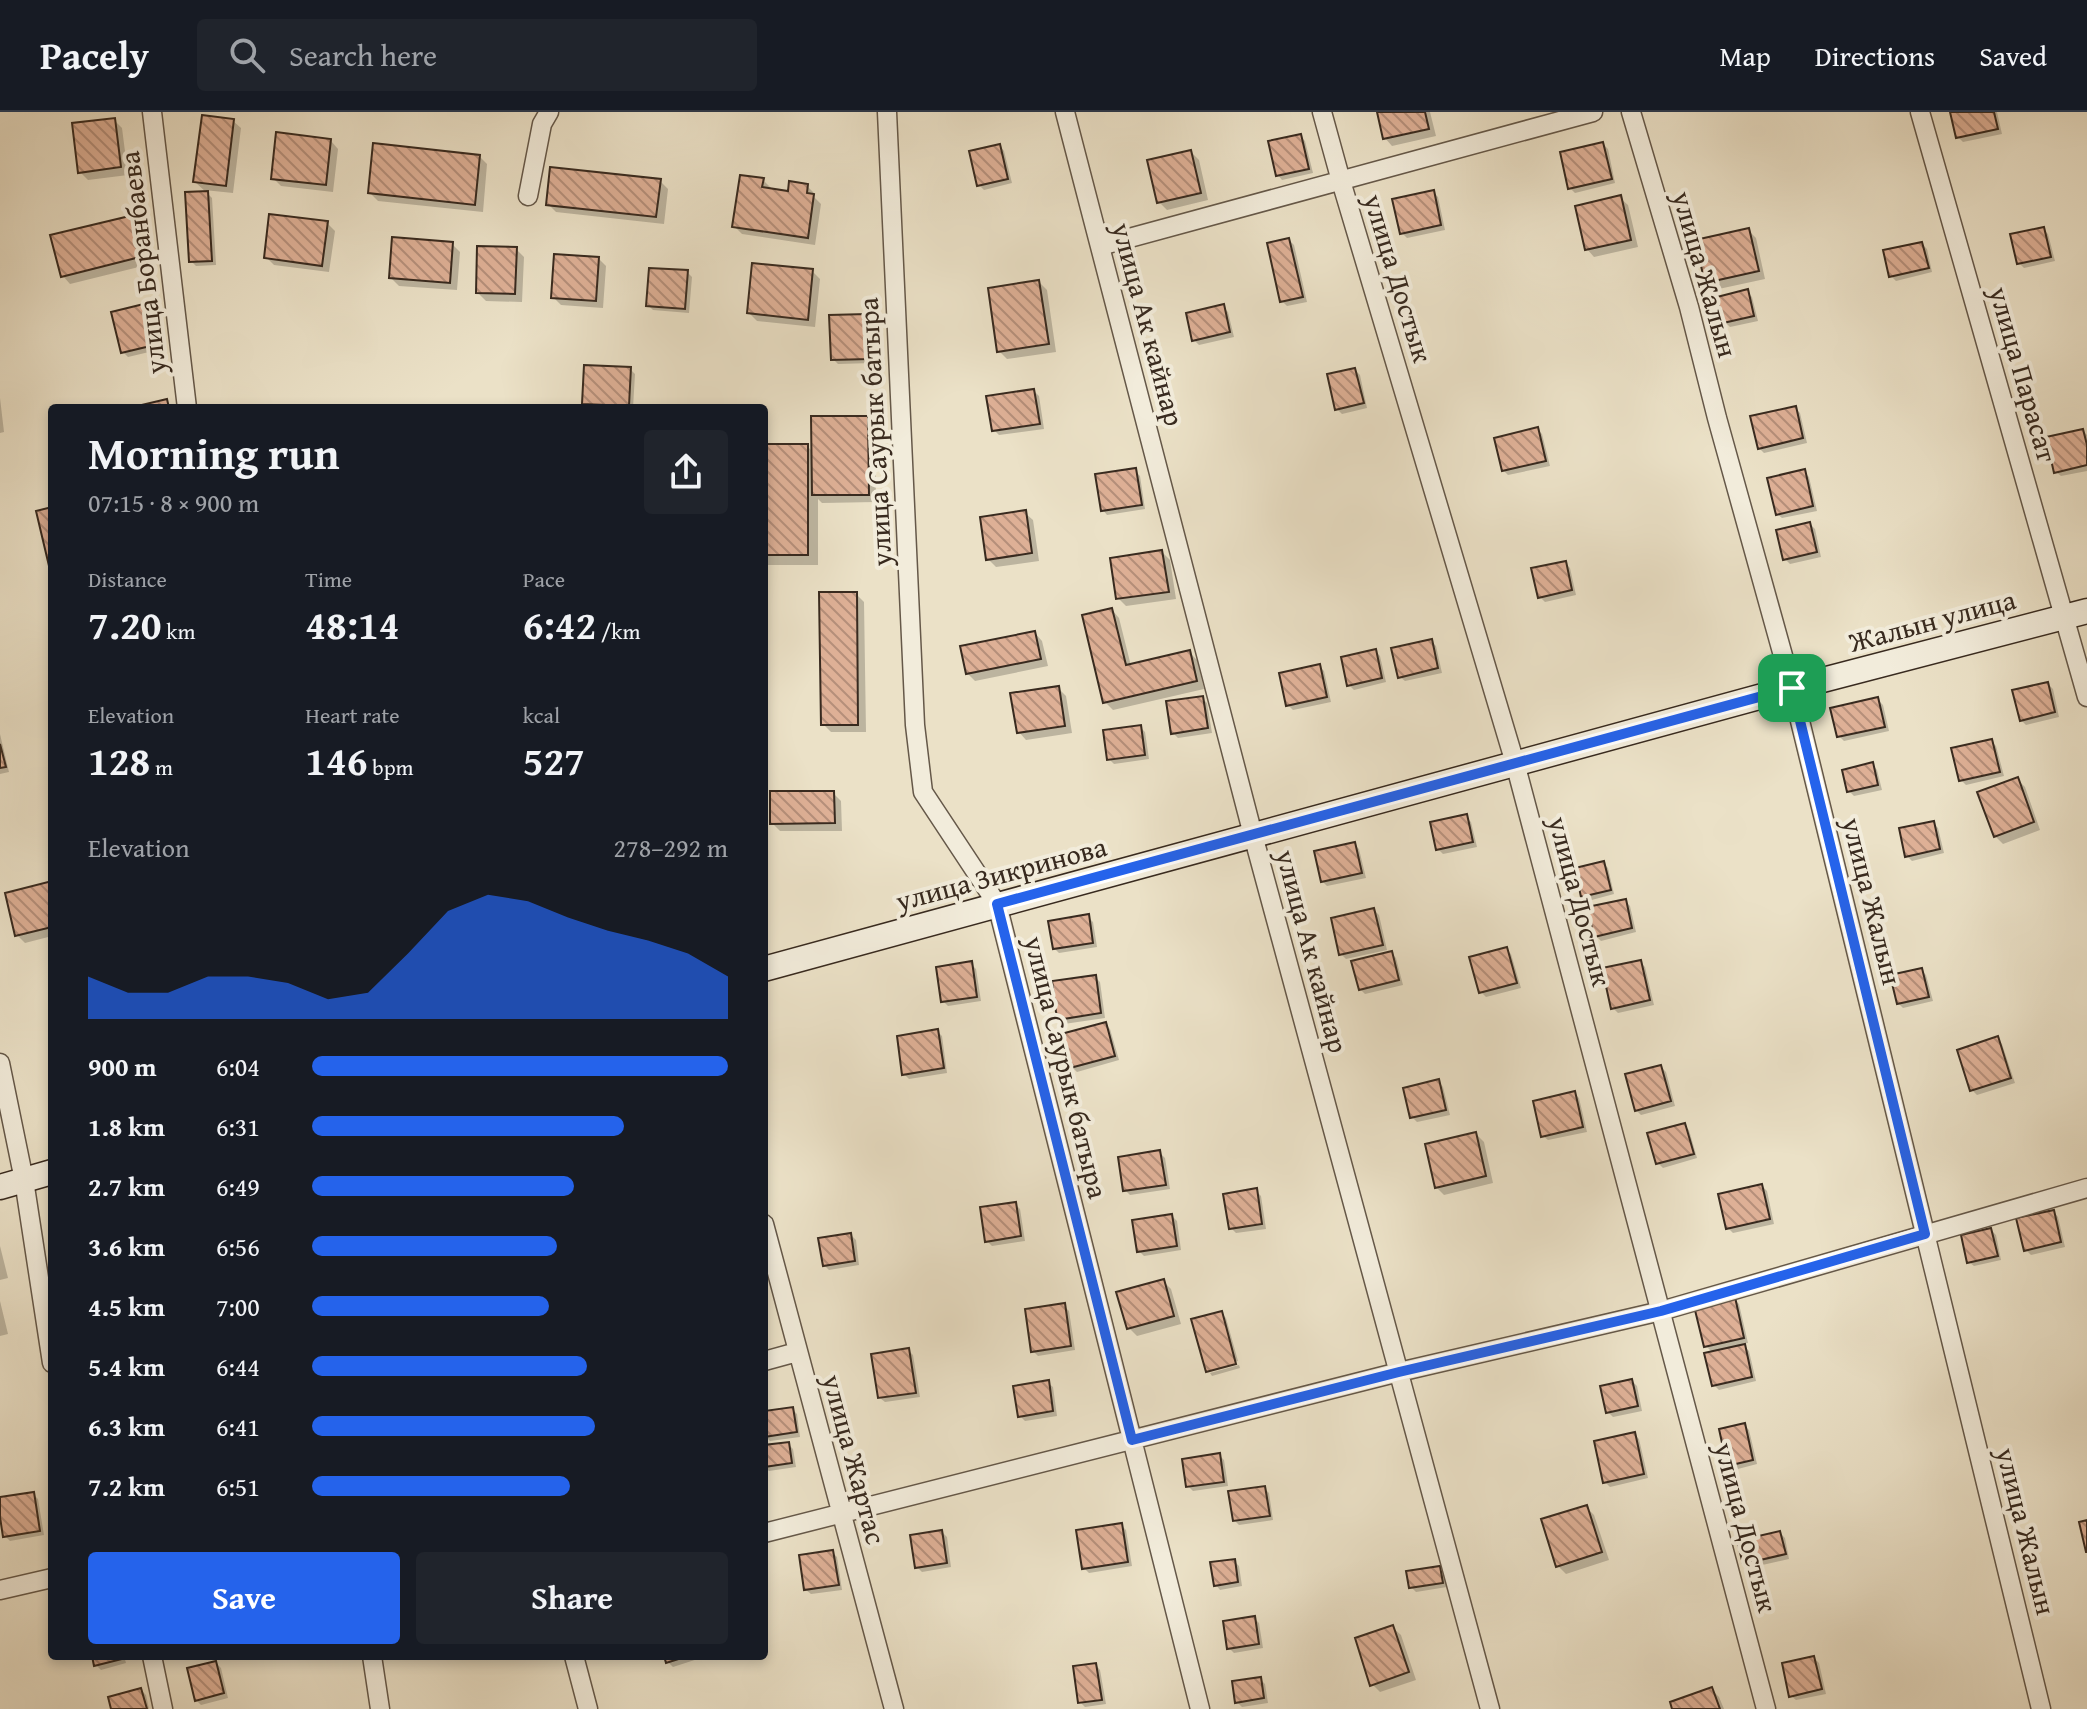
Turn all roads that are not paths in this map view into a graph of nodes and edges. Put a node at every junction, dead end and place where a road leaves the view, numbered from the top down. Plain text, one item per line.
1 (152, 112) edge
2 (549, 112) edge
3 (887, 112) edge
4 (1065, 112) edge
5 (1322, 112) edge
6 (1593, 112) edge
7 (1631, 112) edge
8 (1920, 112) edge
9 (1341, 181) junction
10 (528, 196) dead end
11 (1100, 246) junction
12 (187, 404) edge
13 (2076, 614) edge
14 (1792, 688) junction
15 (2087, 697) edge
16 (1515, 763) junction
17 (1253, 835) junction
18 (997, 904) junction
19 (768, 968) edge
20 (0, 1063) edge
21 (48, 1173) edge
22 (24, 1180) junction
23 (0, 1187) edge
24 (2087, 1188) edge
25 (1925, 1234) junction
26 (768, 1240) edge
27 (1661, 1311) junction
28 (48, 1337) edge
29 (797, 1352) junction
30 (768, 1360) edge
31 (1399, 1372) junction
32 (1132, 1440) junction
33 (841, 1512) junction
34 (768, 1532) edge
35 (48, 1579) edge
36 (0, 1590) edge
37 (153, 1660) edge
38 (373, 1660) edge
39 (575, 1660) edge
40 (163, 1709) edge
41 (380, 1709) edge
42 (588, 1709) edge
43 (894, 1709) edge
44 (1200, 1709) edge
45 (1490, 1709) edge
46 (1766, 1709) edge
47 (2041, 1709) edge

1 - 12 street, улица Боранбаева
2 - 10 street
3 - 18 street, улица Саурык батыра
4 - 11 street, улица Ак кайнар
5 - 9 street, улица Достык
6 - 9 street
7 - 14 street, улица Жалын
8 - 13 street, улица Парасат
9 - 11 street
9 - 16 street, улица Достык
11 - 17 street, улица Ак кайнар
13 - 14 street, Жалын улица
13 - 15 street, улица Парасат
14 - 16 street, Жалын улица
14 - 25 street, улица Жалын
16 - 17 street, улица Зикринова
16 - 27 street, улица Достык
17 - 18 street, улица Зикринова
17 - 31 street, улица Ак кайнар
18 - 19 street, улица Зикринова
18 - 32 street, улица Саурык батыра
20 - 22 street
21 - 22 street
22 - 23 street
22 - 28 street
24 - 25 street
25 - 27 street
25 - 47 street, улица Жалын
26 - 29 street, улица Жартас
27 - 31 street
27 - 46 street, улица Достык
29 - 30 street
29 - 33 street, улица Жартас
31 - 32 street
31 - 45 street, улица Ак кайнар
32 - 33 street
32 - 44 street, улица Саурык батыра
33 - 34 street
33 - 43 street, улица Жартас
35 - 36 street
37 - 40 street
38 - 41 street
39 - 42 street

